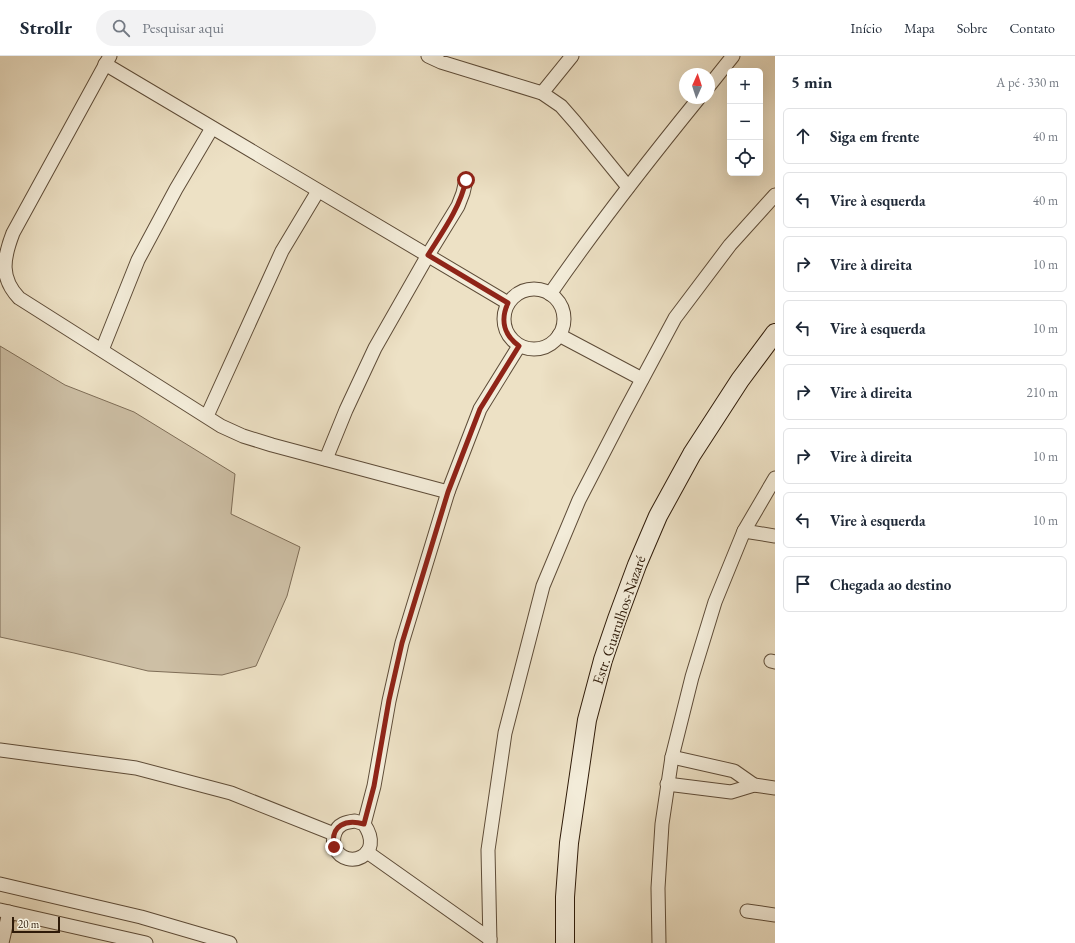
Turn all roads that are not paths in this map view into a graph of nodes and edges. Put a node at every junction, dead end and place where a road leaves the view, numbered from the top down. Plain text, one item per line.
1 (428, 56) edge
2 (572, 56) edge
3 (733, 56) edge
4 (108, 60) edge
5 (715, 78) edge
6 (542, 93) junction
7 (694, 104) edge
8 (212, 128) junction
9 (466, 180) dead end
10 (628, 187) junction
11 (318, 190) junction
12 (775, 195) edge
13 (428, 255) junction
14 (550, 294) junction
15 (508, 303) junction
16 (775, 333) edge
17 (559, 335) junction
18 (519, 346) junction
19 (102, 350) junction
20 (642, 379) junction
21 (207, 416) junction
22 (326, 459) junction
23 (775, 478) edge
24 (448, 492) junction
25 (744, 531) junction
26 (775, 536) edge
27 (0, 750) edge
28 (672, 757) junction
29 (668, 784) junction
30 (754, 785) junction
31 (775, 788) edge
32 (364, 824) junction
33 (334, 834) junction
34 (367, 852) junction
35 (0, 884) edge
36 (4, 911) edge
37 (747, 912) dead end
38 (775, 915) edge
39 (490, 941) edge
40 (2, 943) edge
41 (146, 943) edge
42 (230, 943) edge
43 (566, 943) edge
44 (659, 943) edge

1 - 6 street
2 - 6 street
3 - 5 street
4 - 8 street
4 - 19 street
6 - 10 street
7 - 10 street
8 - 11 street
8 - 19 street
9 - 13 street
10 - 14 street
11 - 13 street
11 - 21 street
12 - 20 street
13 - 15 street
13 - 22 street
14 - 15 street
14 - 17 street
15 - 18 street
16 - 43 main road, Estr. Guarulhos-Nazaré
17 - 18 street
17 - 20 street
18 - 24 street
19 - 21 street
20 - 39 street
21 - 22 street
22 - 24 street
23 - 25 street
24 - 32 street
25 - 26 street
25 - 28 street
27 - 33 street
28 - 29 street
28 - 30 street
29 - 30 street
29 - 44 street
30 - 31 street
32 - 33 street
32 - 34 street
33 - 34 street
34 - 39 street
35 - 42 street
36 - 40 street
36 - 41 street
37 - 38 street

